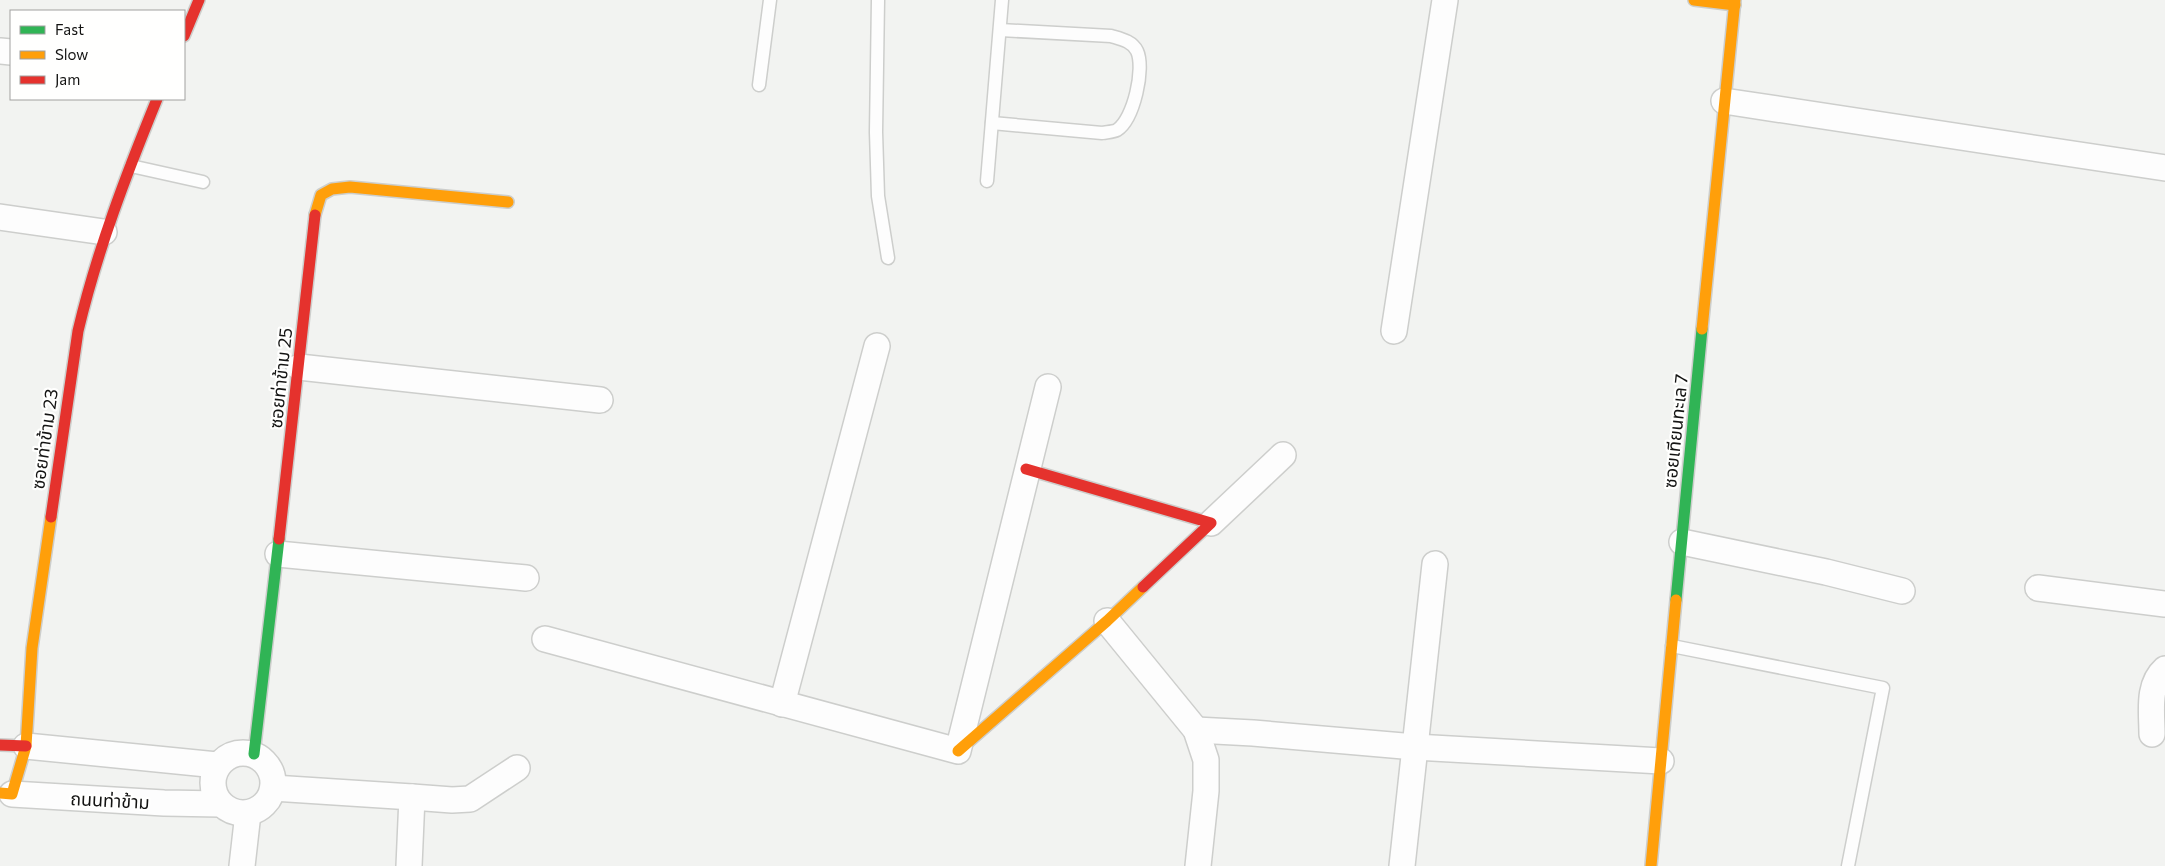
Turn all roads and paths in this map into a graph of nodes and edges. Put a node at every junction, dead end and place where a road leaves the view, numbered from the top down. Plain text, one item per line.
1 (199, 0) edge
2 (770, 0) edge
3 (878, 0) edge
4 (1002, 0) edge
5 (1445, 0) edge
6 (1694, 0) edge
7 (1735, 2) edge
8 (1000, 30) junction
9 (185, 34) edge
10 (759, 85) dead end
11 (157, 100) edge
12 (1724, 101) junction
13 (992, 123) junction
14 (131, 166) junction
15 (2165, 168) edge
16 (987, 181) dead end
17 (203, 182) dead end
18 (508, 202) dead end
19 (0, 217) edge
20 (104, 232) junction
21 (888, 258) dead end
22 (1394, 331) dead end
23 (876, 346) dead end
24 (299, 367) junction
25 (1048, 387) dead end
26 (600, 400) dead end
27 (1283, 455) dead end
28 (1026, 469) junction
29 (1211, 523) junction
30 (1682, 542) junction
31 (278, 554) junction
32 (1435, 564) dead end
33 (526, 578) dead end
34 (2038, 588) dead end
35 (1902, 591) dead end
36 (2165, 604) edge
37 (1107, 622) junction
38 (545, 639) dead end
39 (1672, 646) junction
40 (2165, 669) edge
41 (782, 704) junction
42 (1196, 730) junction
43 (2152, 734) dead end
44 (0, 745) edge
45 (26, 746) junction
46 (1415, 747) junction
47 (958, 752) junction
48 (254, 754) junction
49 (1661, 761) junction
50 (217, 765) junction
51 (517, 768) dead end
52 (273, 788) junction
53 (6, 794) edge
54 (412, 798) junction
55 (220, 804) junction
56 (248, 813) junction
57 (242, 866) edge
58 (409, 866) edge
59 (1198, 866) edge
60 (1402, 866) edge
61 (1652, 866) edge
62 (1848, 866) edge

1 - 9 street
2 - 10 lane
3 - 21 lane
4 - 8 lane
5 - 22 street
6 - 7 street
7 - 12 street, ซอยเทียนทะเล 7
8 - 13 lane
8 - 13 lane
11 - 14 street, ซอยท่าข้าม 23
12 - 15 street
12 - 30 street, ซอยเทียนทะเล 7
13 - 16 lane
14 - 17 lane
14 - 20 street, ซอยท่าข้าม 23
18 - 24 street, ซอยท่าข้าม 25
19 - 20 street
20 - 45 street, ซอยท่าข้าม 23
23 - 41 street
24 - 26 street
24 - 31 street, ซอยท่าข้าม 25
25 - 28 street
27 - 29 street
28 - 29 street
28 - 47 street
29 - 37 street
30 - 35 street
30 - 39 street, ซอยเทียนทะเล 7
31 - 33 street
31 - 48 street, ซอยท่าข้าม 25
32 - 46 street
34 - 36 street
37 - 42 street
37 - 47 street
38 - 41 street
39 - 49 street, ซอยเทียนทะเล 7
39 - 62 lane
40 - 43 street
41 - 47 street
42 - 46 street
42 - 59 street
44 - 45 street
45 - 50 street
45 - 53 street, ซอยท่าข้าม 23
46 - 49 street
46 - 60 street
48 - 50 street
48 - 52 street
49 - 61 street, ซอยเทียนทะเล 7
50 - 55 street
51 - 54 street
52 - 54 street
52 - 56 street
53 - 55 street, ถนนท่าข้าม
54 - 58 street
55 - 56 street
56 - 57 street

